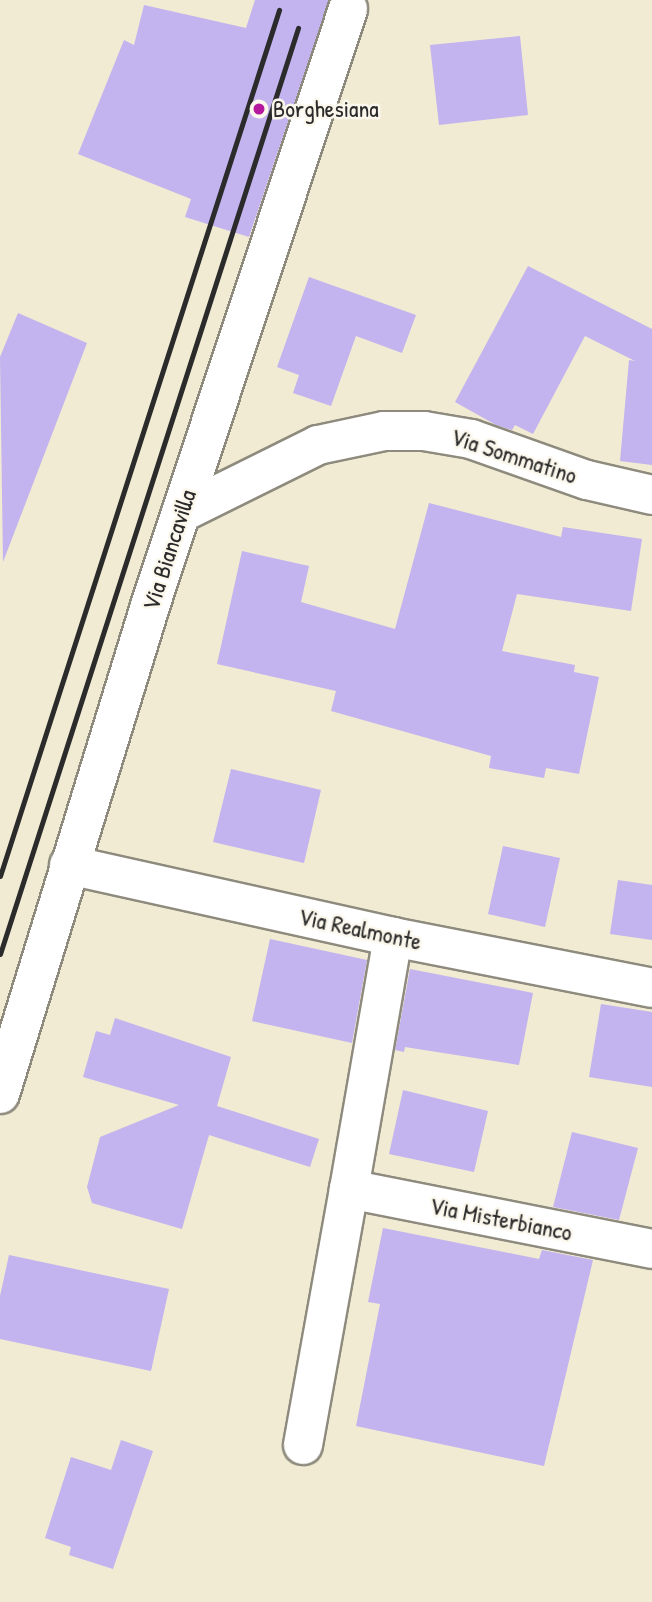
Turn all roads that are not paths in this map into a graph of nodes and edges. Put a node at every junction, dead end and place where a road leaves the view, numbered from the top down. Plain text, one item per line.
1 (345, 12) edge
2 (652, 495) edge
3 (181, 513) junction
4 (69, 864) junction
5 (393, 937) junction
6 (652, 988) edge
7 (0, 1094) edge
8 (349, 1189) junction
9 (652, 1249) edge
10 (303, 1445) dead end

1 - 3 street, Via Biancavilla
2 - 3 street, Via Sommatino
3 - 4 street, Via Biancavilla
4 - 5 street, Via Realmonte
4 - 7 street, Via Biancavilla
5 - 6 street, Via Realmonte
5 - 8 street
8 - 9 street, Via Misterbianco
8 - 10 street

